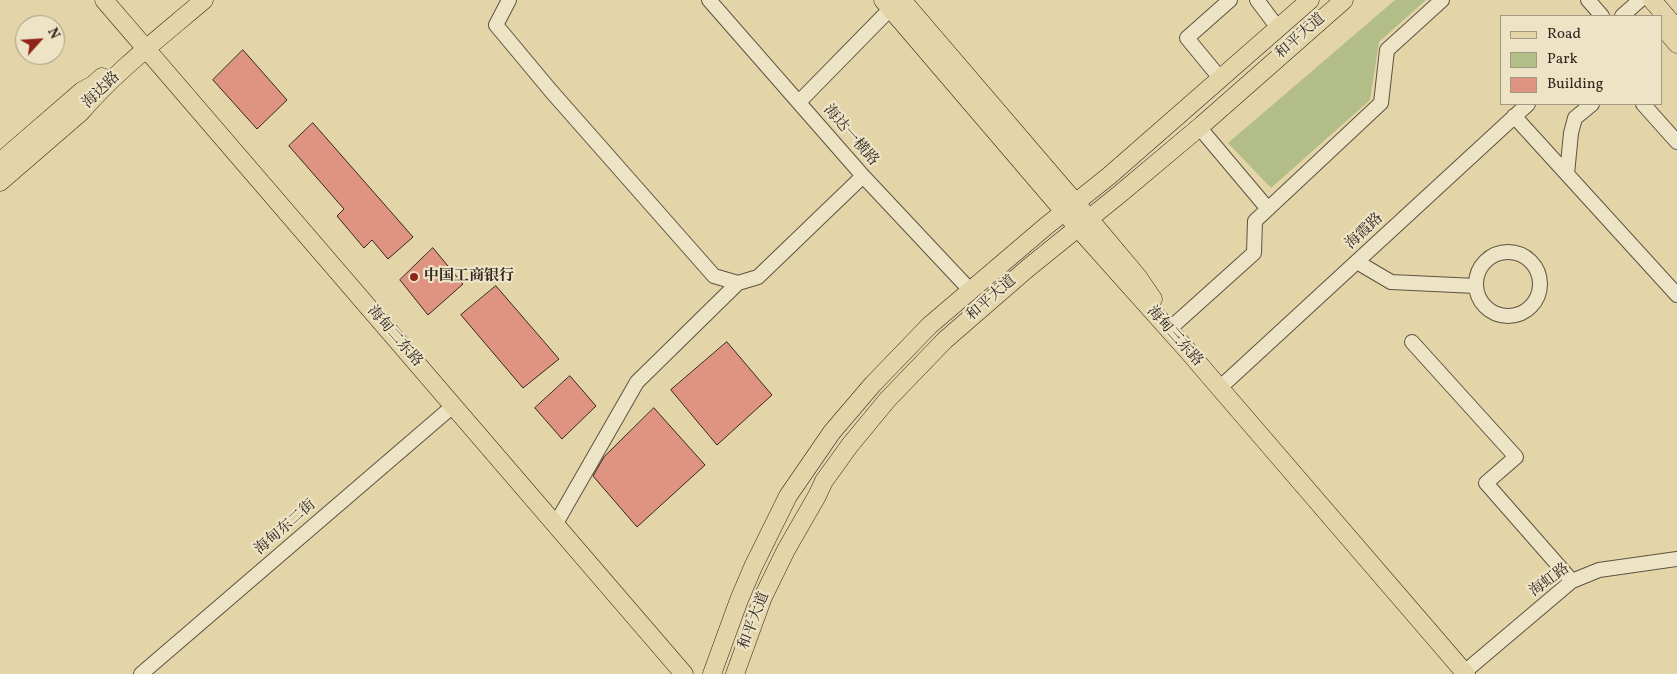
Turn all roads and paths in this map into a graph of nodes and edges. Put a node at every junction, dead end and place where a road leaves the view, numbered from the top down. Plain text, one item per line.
1 (91, 0) edge
2 (104, 0) edge
3 (191, 0) edge
4 (204, 0) edge
5 (509, 0) edge
6 (709, 0) edge
7 (1230, 0) edge
8 (1257, 0) edge
9 (1310, 0) edge
10 (1344, 0) edge
11 (1442, 0) edge
12 (1588, 0) edge
13 (1640, 0) edge
14 (1652, 0) edge
15 (894, 2) edge
16 (1601, 15) edge
17 (1623, 15) edge
18 (1660, 15) edge
19 (1667, 20) edge
20 (1278, 28) junction
21 (1677, 44) edge
22 (140, 50) junction
23 (1220, 78) junction
24 (798, 102) junction
25 (1527, 105) edge
26 (1591, 105) edge
27 (1644, 105) edge
28 (1514, 116) junction
29 (1199, 127) junction
30 (1677, 142) edge
31 (0, 162) edge
32 (1567, 174) junction
33 (863, 176) junction
34 (0, 182) edge
35 (1070, 207) junction
36 (1268, 209) junction
37 (1083, 223) junction
38 (1356, 262) junction
39 (738, 283) junction
40 (1476, 286) junction
41 (970, 290) junction
42 (1677, 294) edge
43 (1175, 324) junction
44 (1412, 342) dead end
45 (1225, 383) junction
46 (451, 411) junction
47 (555, 526) junction
48 (1677, 559) edge
49 (1572, 581) junction
50 (1468, 672) edge
51 (141, 674) edge
52 (150, 674) edge
53 (668, 674) edge
54 (684, 674) edge
55 (712, 674) edge
56 (735, 674) edge

1 - 22 main road, 海甸二东路
2 - 22 main road, 海甸二东路
3 - 22 main road, 海达路
4 - 22 main road, 海达路
5 - 39 street
6 - 24 street, 海达一横路
7 - 23 street
8 - 20 street
9 - 20 main road, 和平大道
10 - 29 main road, 和平大道
11 - 36 street
12 - 16 street
13 - 17 street
13 - 18 main road
14 - 19 main road
15 - 24 street
15 - 35 main road
19 - 21 main road
20 - 23 main road, 和平大道
22 - 31 main road, 海达路
22 - 34 main road, 海达路
22 - 46 main road, 海甸二东路
23 - 35 main road, 和平大道
24 - 33 street, 海达一横路
25 - 28 street, 海霞路
26 - 32 street
27 - 30 street
28 - 32 street
28 - 38 street, 海霞路
29 - 36 street
29 - 37 main road, 和平大道
32 - 42 street
33 - 39 street
33 - 41 street, 海达一横路
35 - 37 main road
35 - 41 main road, 和平大道
36 - 43 street
37 - 43 main road
37 - 50 main road, 海甸三东路
37 - 56 main road, 和平大道
38 - 40 street
38 - 45 street, 海霞路
39 - 47 street
40 - 40 street
41 - 55 main road, 和平大道
43 - 45 main road
44 - 49 street
45 - 50 main road
46 - 47 main road, 海甸二东路
46 - 51 street, 海甸东二街
46 - 52 street, 海甸东二街
46 - 53 main road, 海甸二东路
47 - 54 main road, 海甸二东路
48 - 49 street, 海虹路
49 - 50 street, 海虹路

